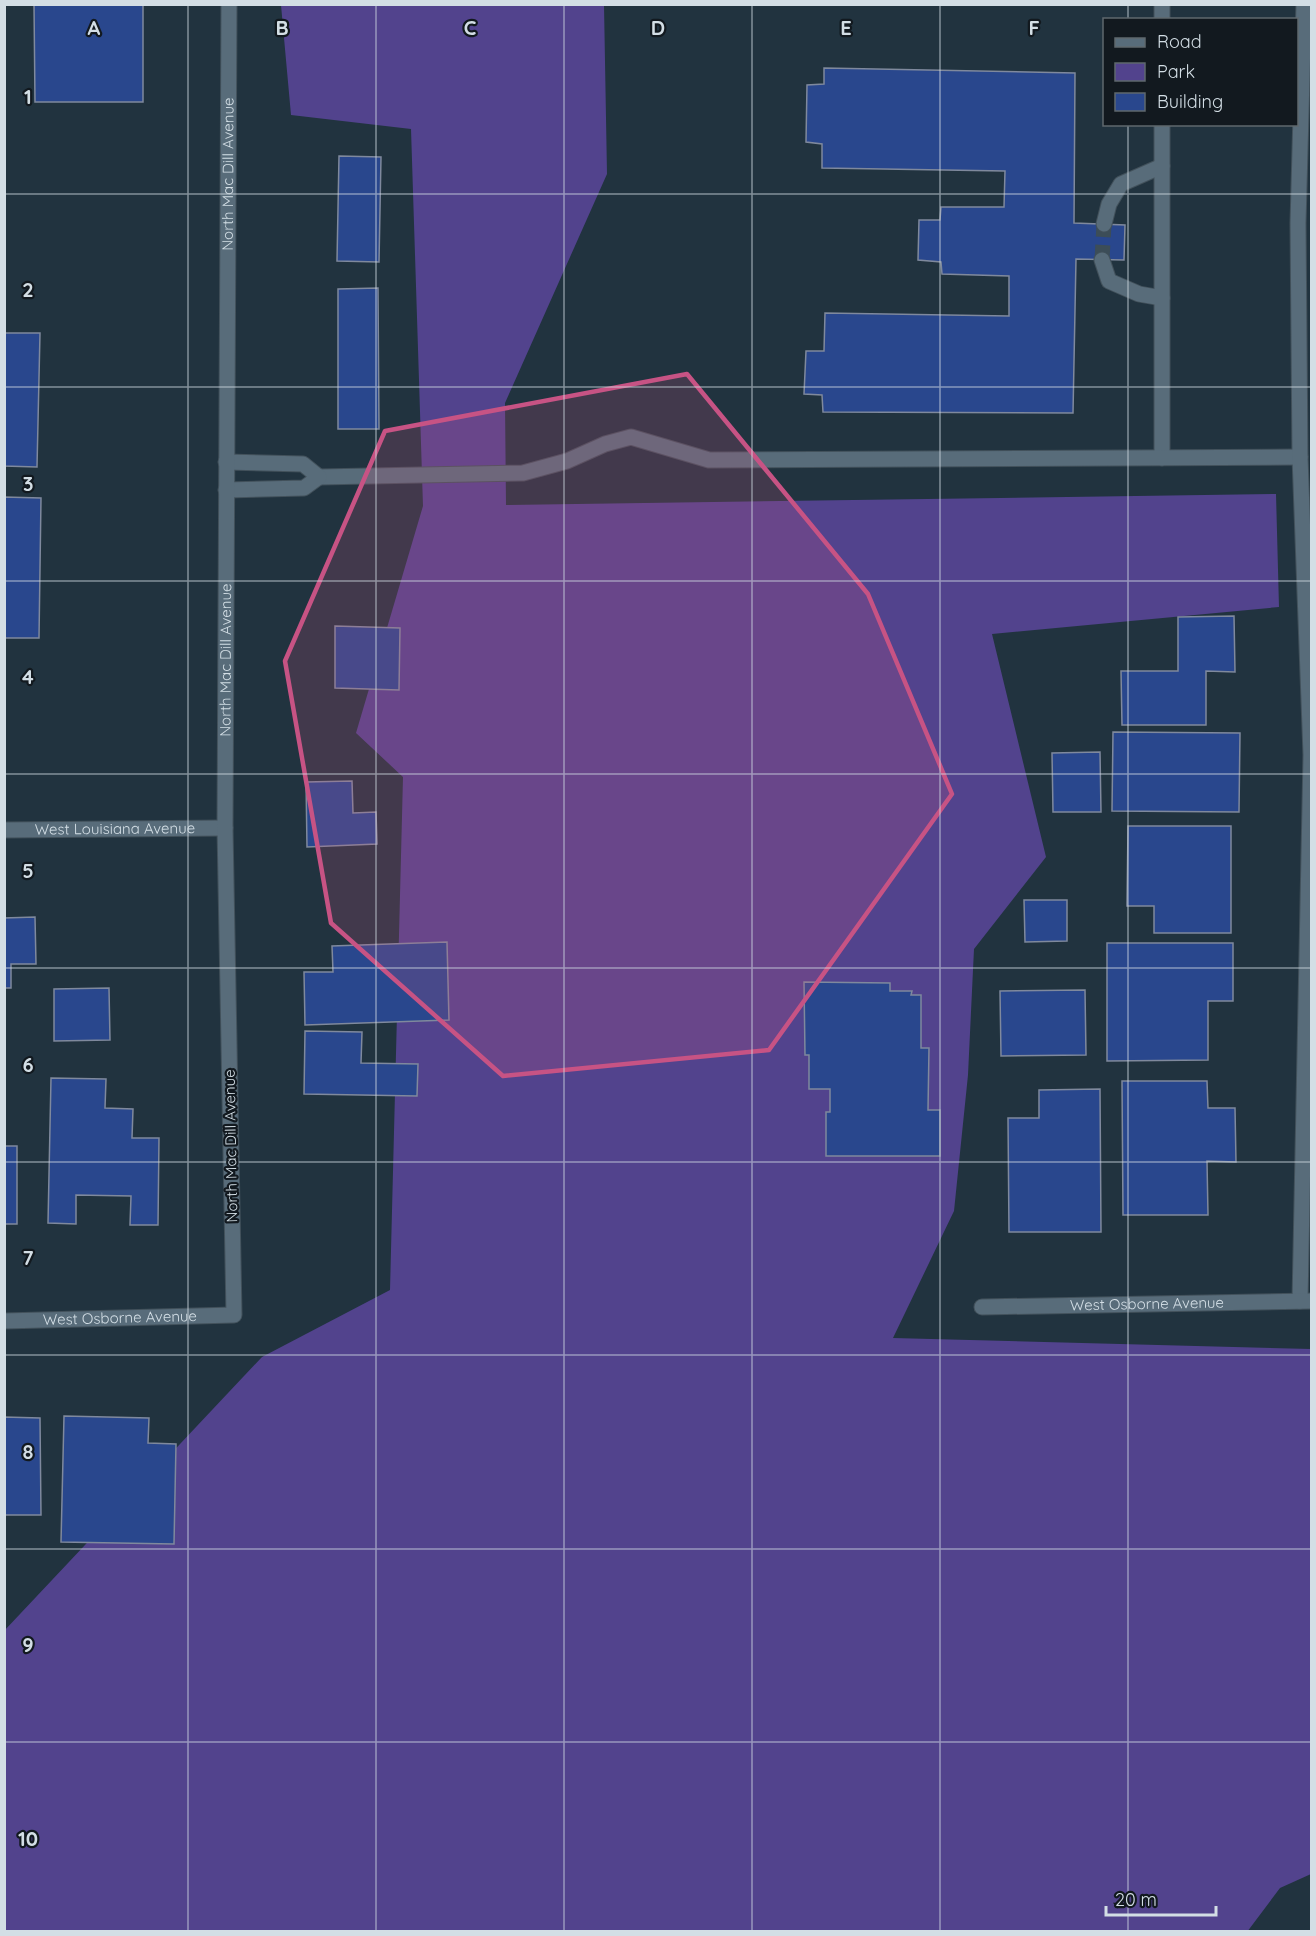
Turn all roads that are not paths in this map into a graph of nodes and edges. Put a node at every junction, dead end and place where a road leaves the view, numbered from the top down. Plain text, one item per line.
1 (229, 4) edge
2 (1304, 4) edge
3 (1162, 126) edge
4 (1162, 166) junction
5 (1305, 223) edge
6 (1104, 224) tunnel mouth
7 (1102, 260) tunnel mouth
8 (1162, 298) junction
9 (1300, 457) junction
10 (1162, 458) junction
11 (226, 462) junction
12 (319, 477) junction
13 (226, 490) junction
14 (1311, 755) edge
15 (225, 828) junction
16 (4, 831) edge
17 (1306, 1301) edge
18 (982, 1306) dead end
19 (234, 1315) joint
20 (4, 1321) edge

1 - 11 street, North Mac Dill Avenue
2 - 5 street
3 - 4 street
4 - 6 street
4 - 8 street
5 - 9 street
7 - 8 street
8 - 10 street
9 - 10 street
9 - 14 street
10 - 12 street
11 - 12 street
11 - 13 street, North Mac Dill Avenue
12 - 13 street
13 - 15 street, North Mac Dill Avenue
14 - 17 street
15 - 16 street, West Louisiana Avenue
15 - 19 street, North Mac Dill Avenue
17 - 18 street, West Osborne Avenue
19 - 20 street, West Osborne Avenue

